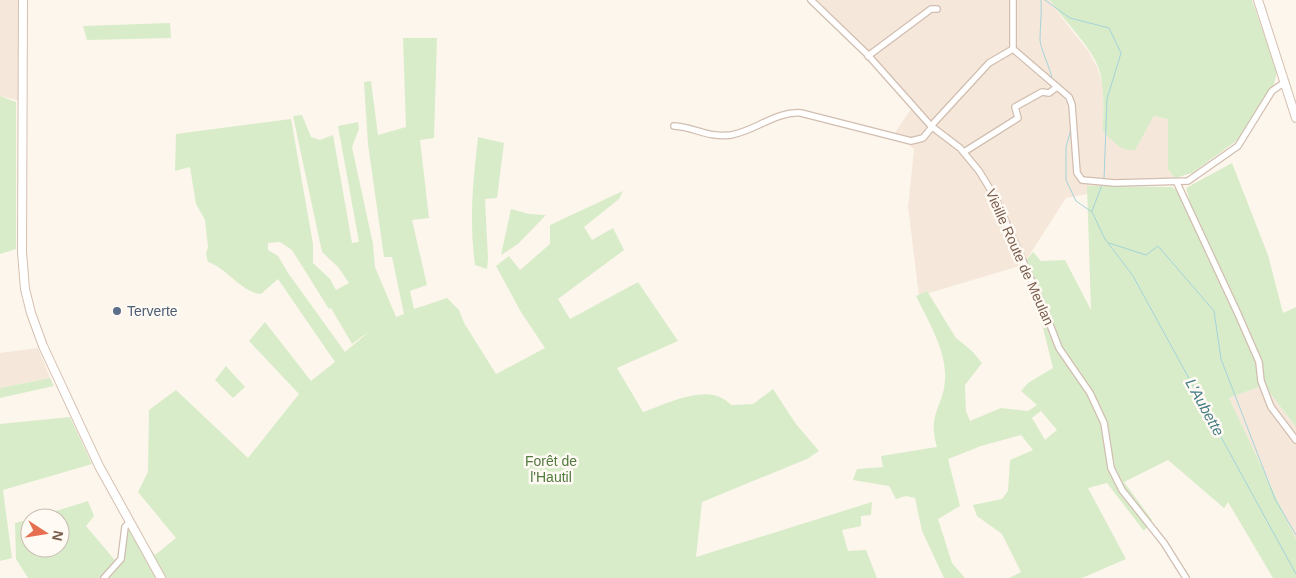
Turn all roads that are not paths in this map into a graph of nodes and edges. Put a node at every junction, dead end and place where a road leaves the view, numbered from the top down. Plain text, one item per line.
1 (23, 0) edge
2 (811, 0) edge
3 (1013, 0) edge
4 (1258, 0) edge
5 (937, 9) dead end
6 (1013, 49) junction
7 (868, 56) junction
8 (1285, 82) junction
9 (1056, 87) junction
10 (1296, 118) edge
11 (674, 126) dead end
12 (931, 126) junction
13 (964, 152) junction
14 (1177, 183) junction
15 (1296, 440) edge
16 (130, 522) junction
17 (104, 578) edge
18 (162, 578) edge
19 (1186, 578) edge

1 - 16 main road
2 - 7 street, Vieille Route de Meulan
3 - 6 street
4 - 8 main road
5 - 7 street
6 - 9 street
6 - 12 street
7 - 12 street, Vieille Route de Meulan
8 - 10 main road
8 - 14 street
9 - 13 street
9 - 14 street
11 - 12 street
12 - 13 street, Vieille Route de Meulan
13 - 19 street, Vieille Route de Meulan
14 - 15 street
16 - 17 street
16 - 18 main road

